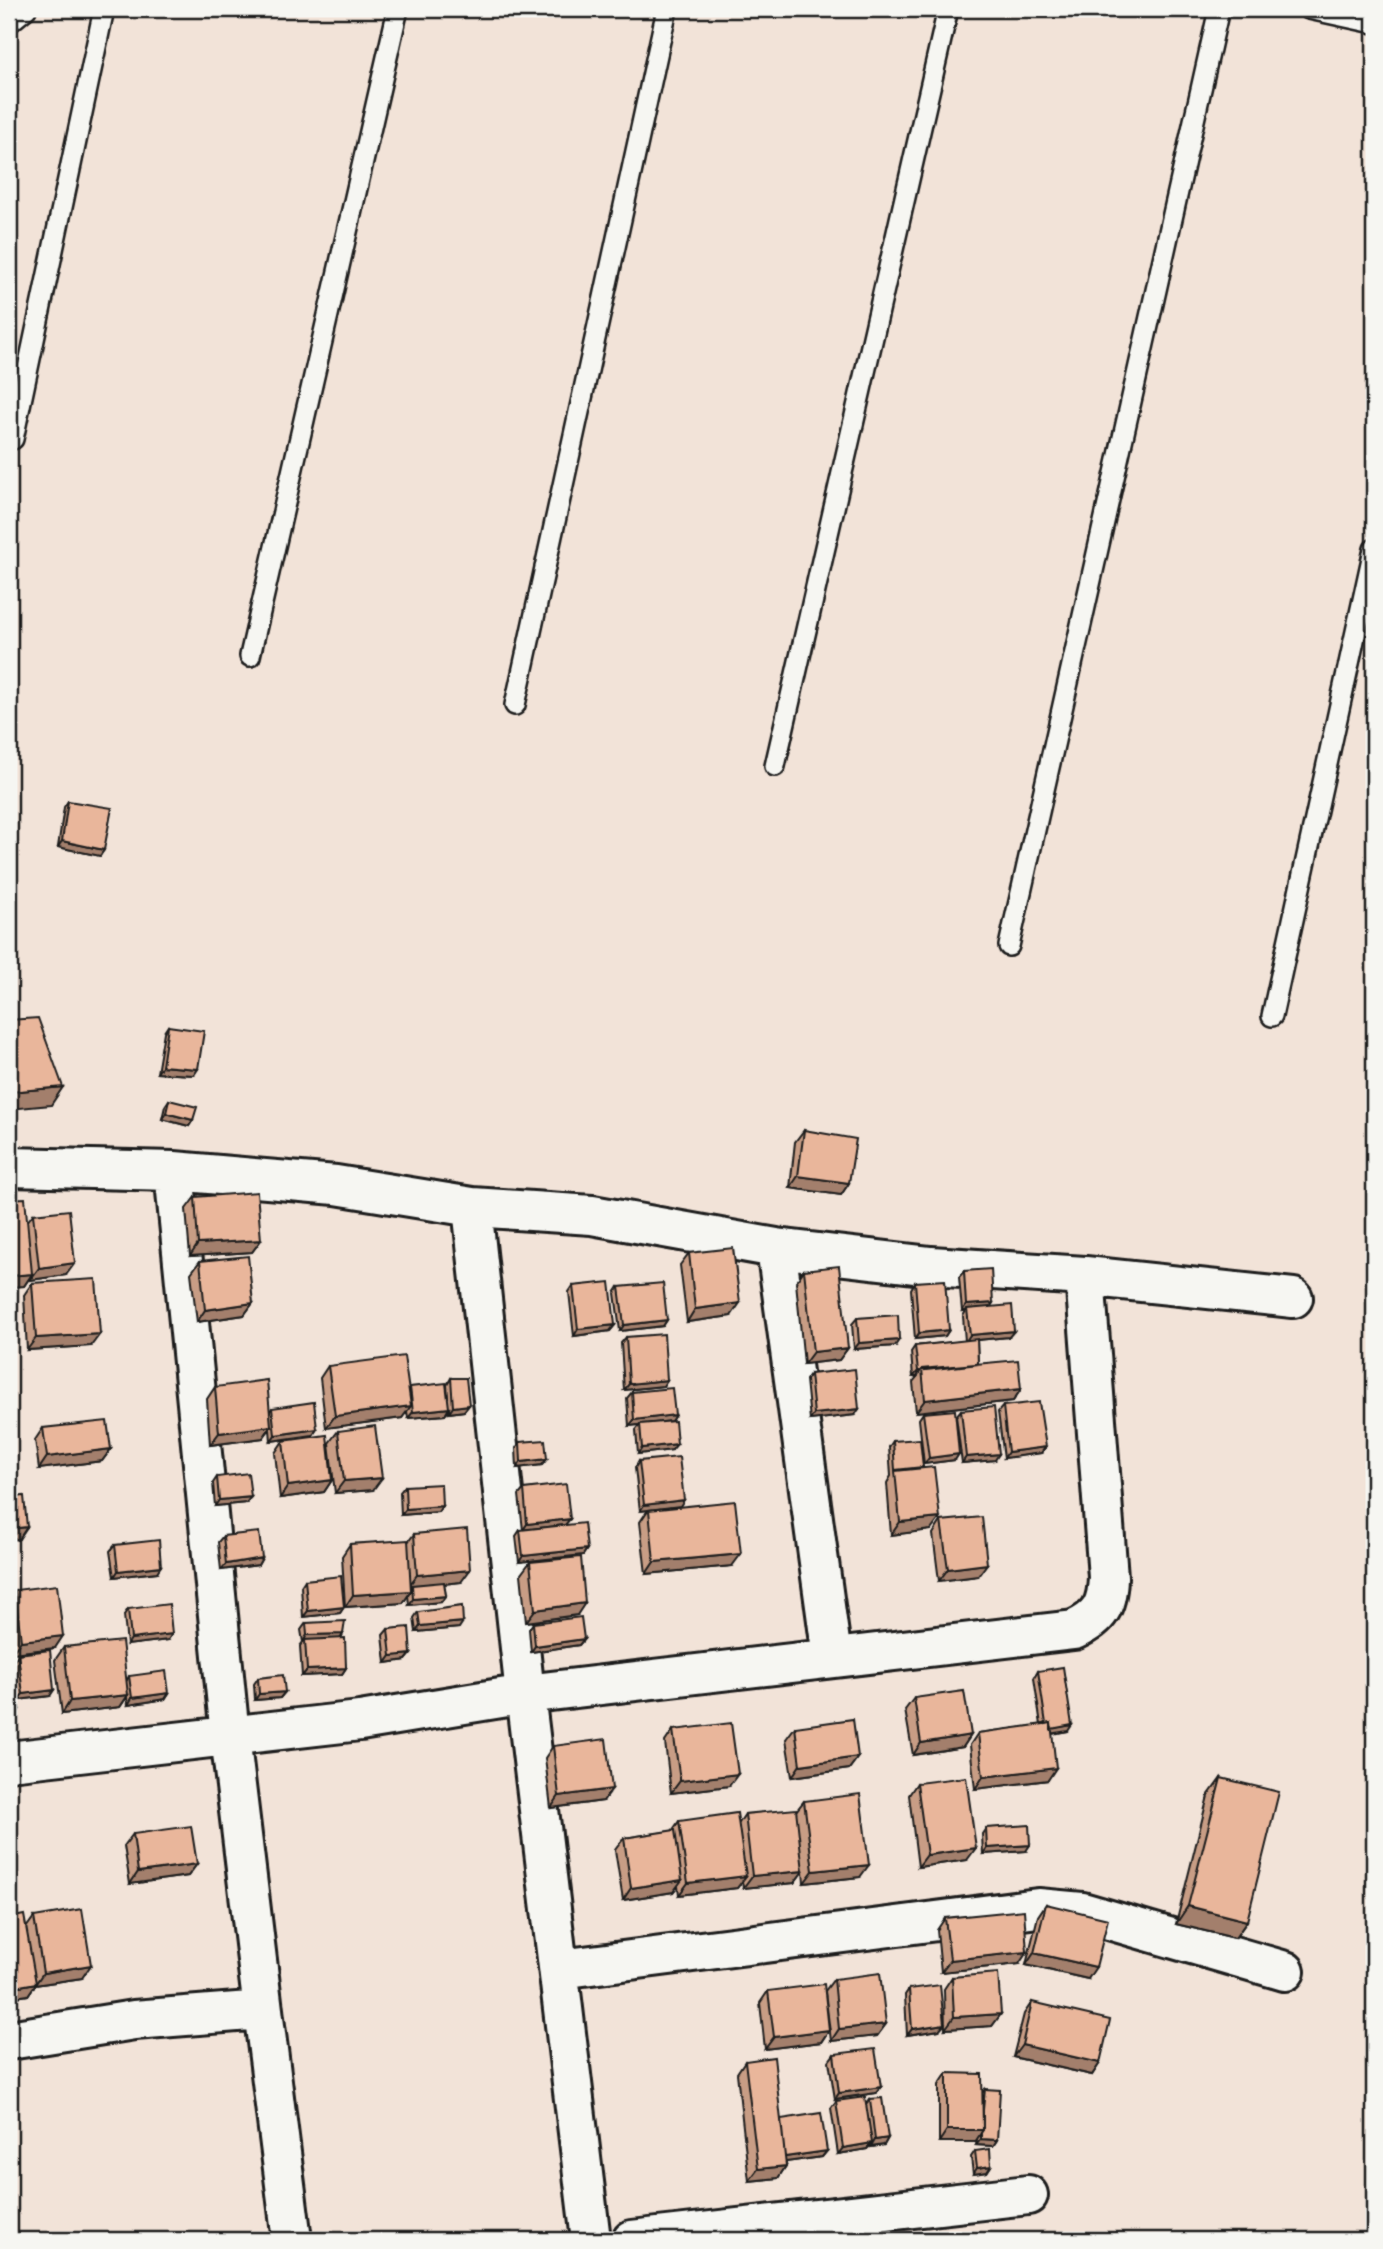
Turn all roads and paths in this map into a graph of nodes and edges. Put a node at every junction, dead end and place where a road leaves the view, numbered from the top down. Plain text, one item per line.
1 (26, 9) edge
2 (104, 9) edge
3 (398, 9) edge
4 (667, 9) edge
5 (948, 9) edge
6 (1219, 9) edge
7 (1309, 9) edge
8 (9, 23) edge
9 (1374, 23) edge
10 (13, 439) dead end
11 (1374, 549) edge
12 (250, 656) dead end
13 (514, 705) dead end
14 (775, 766) dead end
15 (1009, 946) dead end
16 (1272, 1016) dead end
17 (9, 1167) edge
18 (174, 1171) junction
19 (472, 1207) junction
20 (776, 1248) junction
21 (1085, 1276) junction
22 (1293, 1298) dead end
23 (832, 1657) junction
24 (525, 1694) junction
25 (230, 1737) junction
26 (9, 1761) edge
27 (560, 1969) junction
28 (1285, 1971) dead end
29 (263, 2010) junction
30 (9, 2040) edge
31 (1028, 2195) dead end
32 (292, 2240) edge
33 (591, 2240) edge
34 (632, 2240) edge

1 - 8 lane
2 - 10 lane
3 - 12 lane
4 - 13 lane
5 - 14 lane
6 - 15 lane
7 - 9 lane
11 - 16 lane
17 - 18 street
18 - 19 street
18 - 25 street
19 - 20 street
19 - 24 street
20 - 21 street
20 - 23 street
21 - 22 street
21 - 23 street
23 - 24 street
24 - 25 street
24 - 27 street
25 - 26 street
25 - 29 street
27 - 28 street
27 - 33 street
29 - 30 street
29 - 32 street
31 - 34 street

